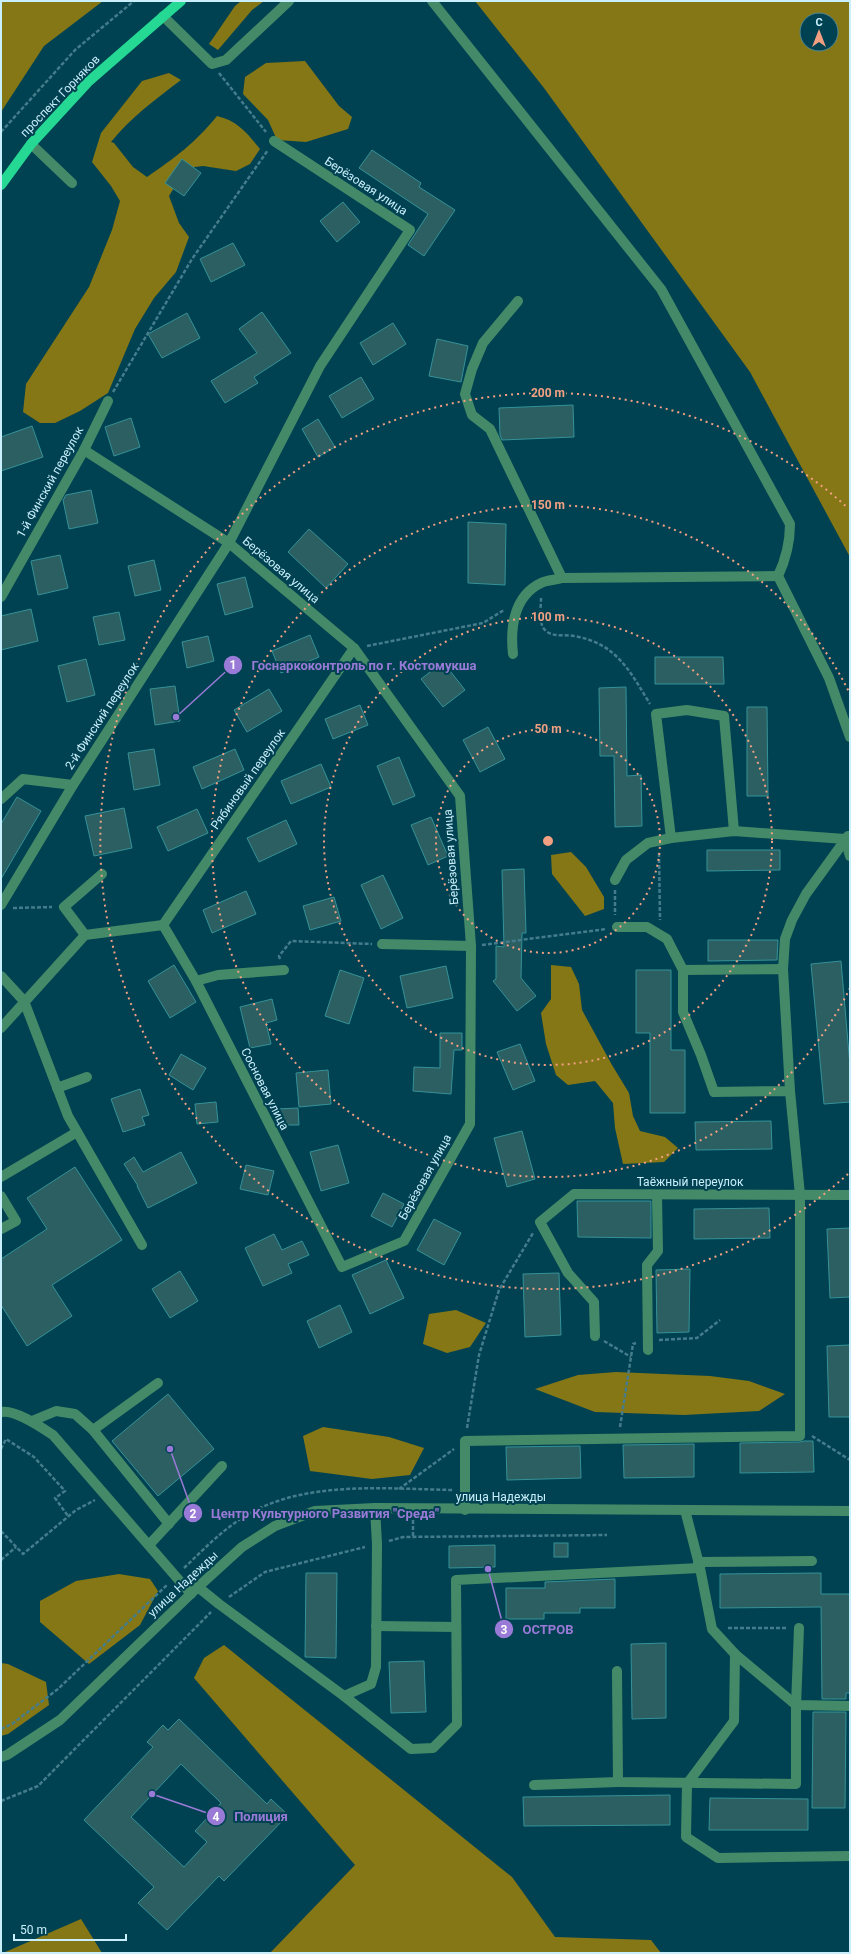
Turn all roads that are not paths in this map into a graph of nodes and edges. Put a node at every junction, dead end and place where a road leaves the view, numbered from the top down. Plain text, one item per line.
1 (181, 1) edge
2 (289, 1) edge
3 (432, 1) edge
4 (163, 16) junction
5 (274, 141) road end
6 (31, 144) junction
7 (72, 183) dead end
8 (1, 185) edge
9 (518, 301) dead end
10 (108, 401) road end
11 (84, 450) junction
12 (229, 543) junction
13 (778, 576) junction
14 (562, 578) junction
15 (1, 597) edge
16 (354, 648) junction
17 (513, 654) dead end
18 (850, 737) edge
19 (73, 785) junction
20 (1, 799) edge
21 (734, 831) junction
22 (848, 837) edge
23 (671, 838) junction
24 (850, 856) edge
25 (102, 874) dead end
26 (615, 880) road end
27 (5, 906) edge
28 (163, 925) junction
29 (617, 927) road end
30 (85, 935) junction
31 (382, 944) road end
32 (471, 946) junction
33 (783, 969) junction
34 (284, 970) road end
35 (683, 970) junction
36 (1, 976) edge
37 (196, 981) junction
38 (24, 1001) junction
39 (1, 1028) edge
40 (87, 1077) dead end
41 (57, 1088) junction
42 (790, 1091) junction
43 (77, 1132) junction
44 (1, 1177) edge
45 (800, 1195) junction
46 (850, 1195) edge
47 (1, 1196) edge
48 (657, 1196) junction
49 (1, 1229) edge
50 (142, 1244) dead end
51 (342, 1267) joint
52 (595, 1336) road end
53 (648, 1346) road end
54 (158, 1383) dead end
55 (1, 1412) edge
56 (32, 1421) junction
57 (92, 1430) junction
58 (222, 1466) dead end
59 (375, 1508) junction
60 (466, 1510) junction
61 (685, 1510) junction
62 (850, 1511) edge
63 (169, 1524) junction
64 (149, 1545) junction
65 (812, 1561) dead end
66 (699, 1565) junction
67 (195, 1590) junction
68 (376, 1626) junction
69 (456, 1626) junction
70 (798, 1628) road end
71 (735, 1654) junction
72 (617, 1671) dead end
73 (344, 1696) junction
74 (796, 1705) junction
75 (850, 1706) edge
76 (1, 1757) edge
77 (618, 1782) junction
78 (687, 1784) junction
79 (534, 1785) dead end
80 (850, 1856) edge

1 - 4 main road, проспект Горняков
2 - 4 street
3 - 13 street
4 - 6 main road, проспект Горняков
5 - 12 street, Берёзовая улица
6 - 7 street
6 - 8 main road, проспект Горняков
9 - 14 street
10 - 11 street, 1-й Финский переулок
11 - 12 street
11 - 15 street, 1-й Финский переулок
12 - 16 street, Берёзовая улица
12 - 19 street, 2-й Финский переулок
13 - 14 street
13 - 18 street
14 - 17 street
16 - 28 street, Рябиновый переулок
16 - 32 street, Берёзовая улица
19 - 20 street
19 - 27 street, 2-й Финский переулок
21 - 22 street
21 - 23 street
21 - 23 street
22 - 24 street
22 - 33 street
23 - 26 street
25 - 30 street
28 - 30 street
28 - 37 street, Сосновая улица
29 - 35 street
30 - 38 street
31 - 32 street
32 - 51 street, Берёзовая улица
33 - 35 street
33 - 42 street
34 - 37 street
35 - 42 street
36 - 38 street
37 - 51 street, Сосновая улица
38 - 39 street
38 - 41 street
40 - 41 street
41 - 43 street
42 - 45 street
43 - 44 street
43 - 50 street
45 - 46 street, Таёжный переулок
45 - 48 street, Таёжный переулок
45 - 60 street
47 - 49 street
48 - 52 street, Таёжный переулок
48 - 53 street
54 - 57 street
55 - 56 street
56 - 57 street
56 - 64 street
57 - 63 street
58 - 63 street
59 - 60 street, улица Надежды
59 - 67 street, улица Надежды
59 - 68 street
60 - 61 street, улица Надежды
61 - 62 street, улица Надежды
61 - 66 street
63 - 64 street
64 - 67 street
65 - 66 street
66 - 69 street
66 - 71 street
67 - 73 street
67 - 76 street, улица Надежды
68 - 69 street
68 - 73 street
69 - 73 street
70 - 74 street
71 - 74 street
71 - 78 street
72 - 77 street
74 - 75 street
74 - 78 street
77 - 78 street
77 - 79 street
78 - 80 street

